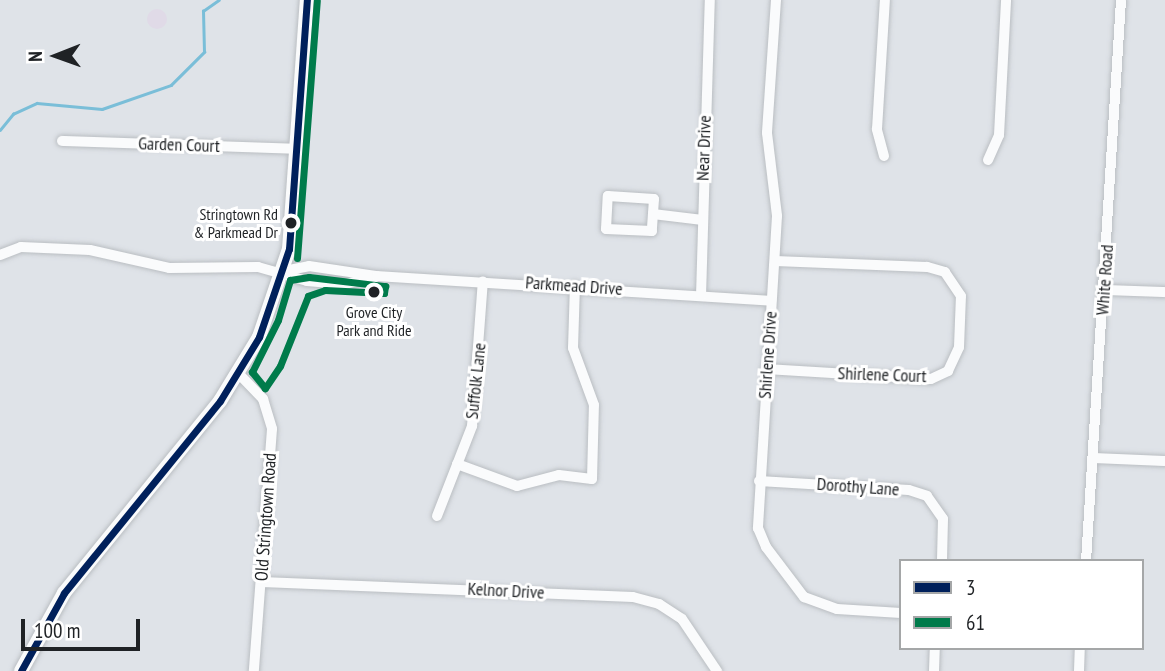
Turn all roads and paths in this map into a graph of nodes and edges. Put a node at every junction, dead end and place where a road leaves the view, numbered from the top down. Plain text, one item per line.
1 (307, 0) edge
2 (710, 0) edge
3 (776, 0) edge
4 (885, 0) edge
5 (1006, 0) edge
6 (1121, 0) edge
7 (62, 141) dead end
8 (297, 149) junction
9 (884, 156) dead end
10 (988, 160) dead end
11 (653, 214) junction
12 (703, 220) junction
13 (0, 255) edge
14 (775, 261) junction
15 (284, 271) junction
16 (483, 281) junction
17 (576, 286) junction
18 (1104, 290) junction
19 (1165, 292) edge
20 (701, 296) junction
21 (771, 301) junction
22 (766, 369) junction
23 (239, 374) junction
24 (1093, 458) junction
25 (1165, 461) edge
26 (457, 464) junction
27 (759, 481) junction
28 (437, 516) dead end
29 (942, 559) edge
30 (1086, 559) edge
31 (262, 582) junction
32 (899, 614) edge
33 (935, 650) edge
34 (1080, 650) edge
35 (21, 671) edge
36 (254, 671) edge
37 (717, 671) edge
38 (934, 671) edge
39 (1079, 671) edge

1 - 8 main road
2 - 12 street, Near Drive
3 - 14 street, Shirlene Drive
4 - 9 street
5 - 10 street
6 - 18 street, White Road
7 - 8 street, Garden Court
8 - 15 main road
11 - 11 street
11 - 12 street
12 - 20 street, Near Drive
13 - 15 street, Parkmead Drive
14 - 21 street, Shirlene Drive
14 - 22 street, Shirlene Court
15 - 16 street, Parkmead Drive
15 - 23 main road
16 - 17 street, Parkmead Drive
16 - 26 street, Suffolk Lane
17 - 20 street, Parkmead Drive
17 - 26 street
18 - 19 street
18 - 24 street, White Road
20 - 21 street, Parkmead Drive
21 - 22 street, Shirlene Drive
22 - 27 street, Shirlene Drive
23 - 31 street, Old Stringtown Road
23 - 35 main road
24 - 25 street
24 - 30 street, White Road
26 - 28 street, Suffolk Lane
27 - 29 street, Dorothy Lane
27 - 32 street, Shirlene Drive
31 - 36 street, Old Stringtown Road
31 - 37 street, Kelnor Drive
33 - 38 street
34 - 39 street

